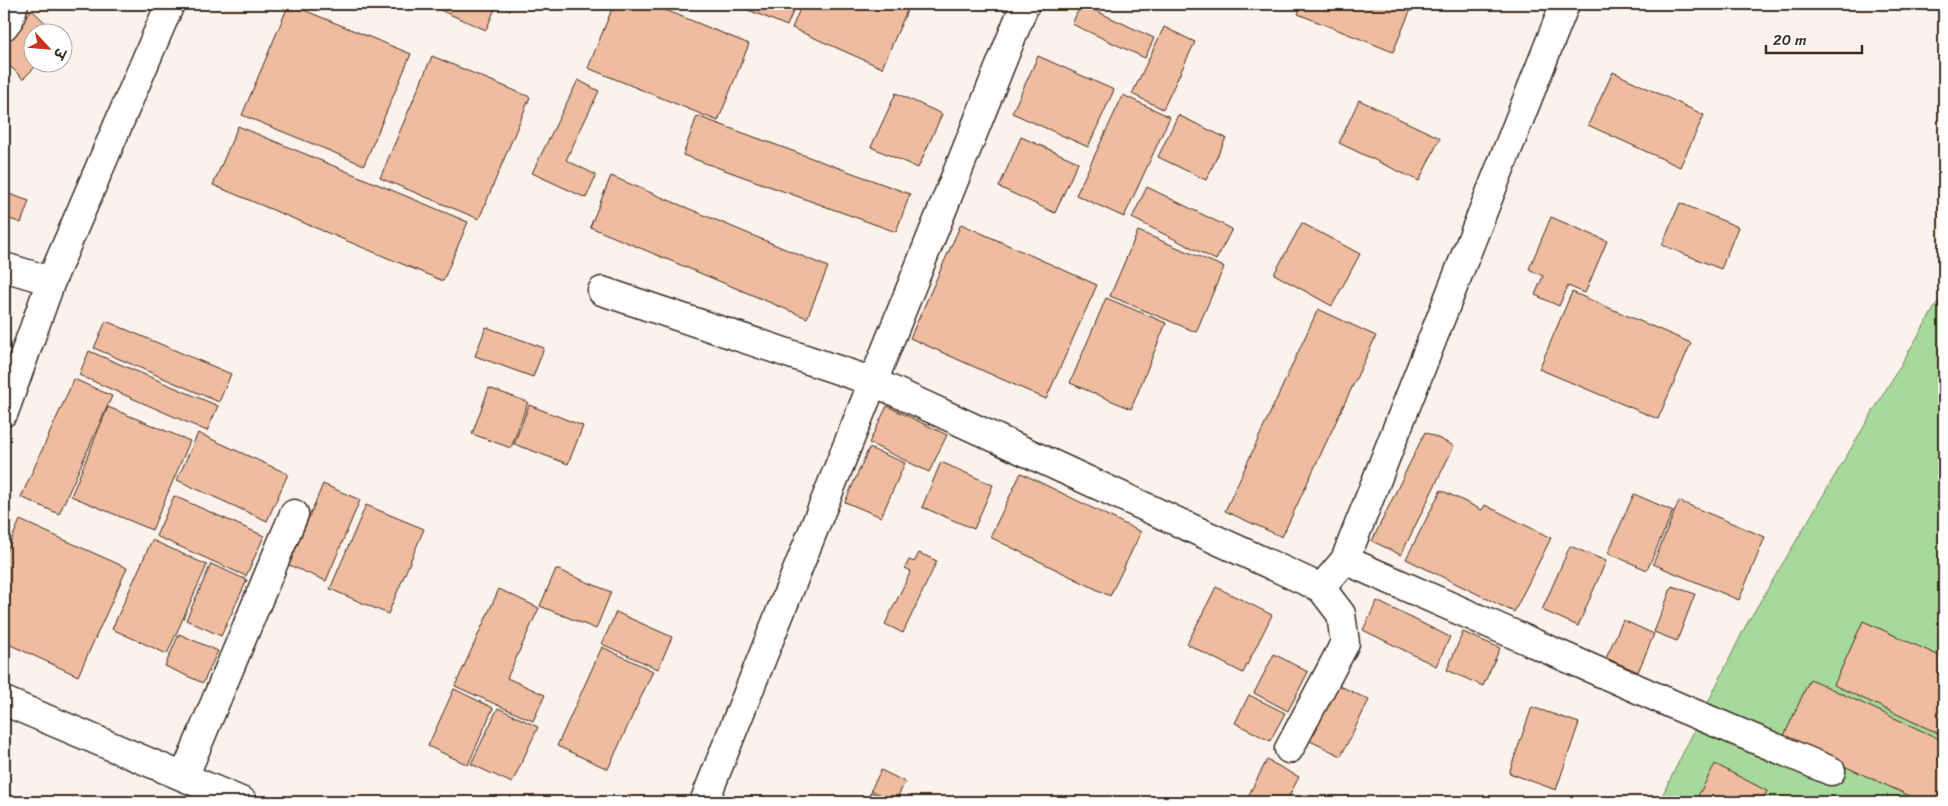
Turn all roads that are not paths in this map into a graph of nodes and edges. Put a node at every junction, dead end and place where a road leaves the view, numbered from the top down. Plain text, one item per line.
1 (14, 4) edge
2 (170, 4) edge
3 (1025, 4) edge
4 (1565, 4) edge
5 (4, 26) edge
6 (4, 267) edge
7 (51, 281) junction
8 (602, 290) dead end
9 (874, 382) junction
10 (4, 412) edge
11 (294, 514) dead end
12 (1345, 560) junction
13 (1321, 588) junction
14 (4, 702) edge
15 (1289, 749) dead end
16 (1831, 770) dead end
17 (184, 777) junction
18 (243, 802) edge
19 (704, 802) edge

1 - 5 street
2 - 7 street
3 - 9 street
4 - 12 street
6 - 7 street
7 - 10 street
8 - 9 street
9 - 13 street
9 - 19 street
11 - 17 street
12 - 13 street
12 - 16 street
13 - 15 street
14 - 17 street
17 - 18 street

